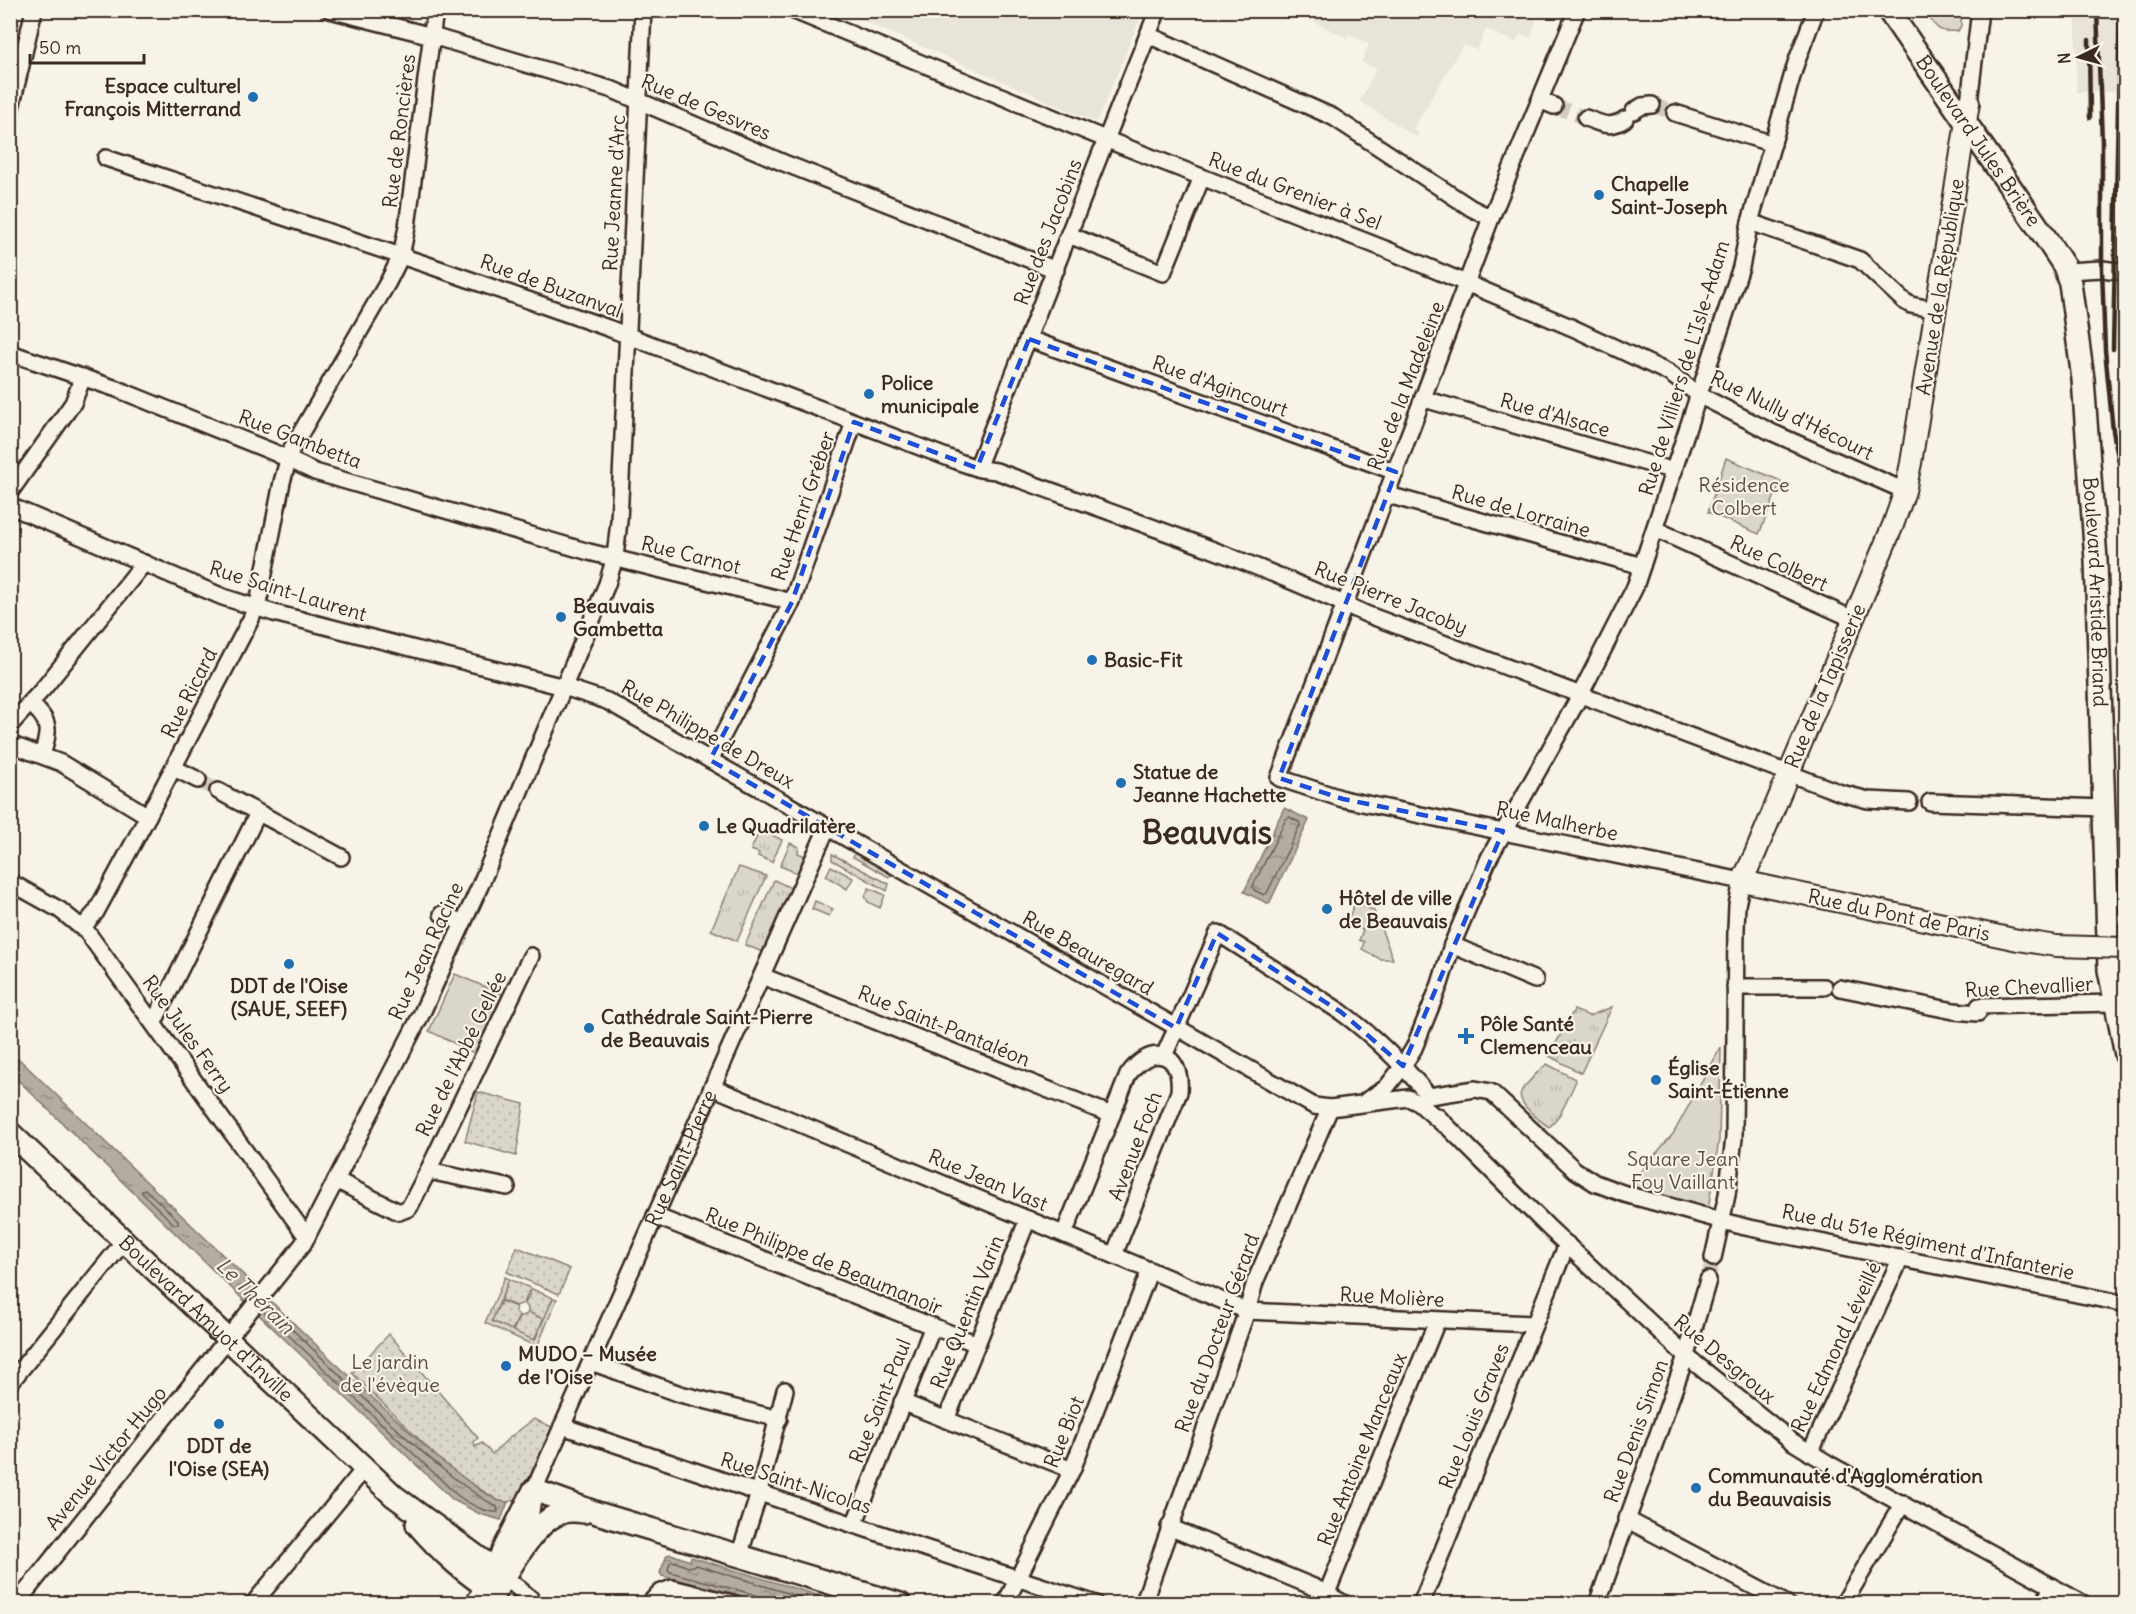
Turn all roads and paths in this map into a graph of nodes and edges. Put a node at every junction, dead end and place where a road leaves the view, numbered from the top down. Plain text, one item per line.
1 (34, 10) edge
2 (330, 10) edge
3 (435, 10) edge
4 (643, 10) edge
5 (792, 10) edge
6 (1158, 10) edge
7 (1577, 10) edge
8 (1816, 10) edge
9 (1888, 10) edge
10 (1904, 10) edge
11 (1980, 10) edge
12 (1148, 35) junction
13 (432, 36) junction
14 (639, 100) junction
15 (1652, 105) dead end
16 (10, 112) edge
17 (1675, 113) tunnel mouth
18 (1968, 113) junction
19 (1586, 118) tunnel mouth
20 (1106, 139) junction
21 (1773, 144) junction
22 (106, 158) dead end
23 (1202, 177) junction
24 (1491, 218) junction
25 (1750, 222) junction
26 (1069, 236) junction
27 (400, 255) junction
28 (1056, 270) junction
29 (2073, 270) junction
30 (2126, 272) edge
31 (1467, 284) junction
32 (1936, 310) junction
33 (628, 336) junction
34 (1029, 339) junction
35 (10, 353) edge
36 (83, 377) junction
37 (1699, 395) junction
38 (1424, 399) junction
39 (855, 422) junction
40 (287, 460) junction
41 (977, 468) junction
42 (1674, 471) junction
43 (1396, 472) junction
44 (1905, 490) junction
45 (10, 492) edge
46 (1388, 495) junction
47 (10, 506) edge
48 (1655, 529) junction
49 (615, 557) junction
50 (144, 564) junction
51 (1642, 566) junction
52 (792, 602) junction
53 (1347, 605) junction
54 (255, 608) junction
55 (1853, 619) junction
56 (564, 687) junction
57 (1580, 695) junction
58 (30, 704) junction
59 (10, 725) edge
60 (10, 744) edge
61 (42, 755) junction
62 (710, 760) junction
63 (174, 768) junction
64 (1789, 773) junction
65 (1280, 778) joint
66 (198, 780) tunnel mouth
67 (218, 791) tunnel mouth
68 (1909, 802) dead end
69 (1930, 802) dead end
70 (2104, 808) junction
71 (258, 813) junction
72 (148, 816) junction
73 (827, 828) junction
74 (1503, 831) junction
75 (341, 857) dead end
76 (1742, 881) junction
77 (10, 882) edge
78 (442, 914) dead end
79 (463, 923) junction
80 (82, 927) junction
81 (1452, 945) junction
82 (2126, 948) edge
83 (531, 956) dead end
84 (762, 976) junction
85 (1535, 980) dead end
86 (1735, 987) junction
87 (1824, 987) dead end
88 (1840, 988) dead end
89 (2114, 1003) junction
90 (154, 1022) junction
91 (1176, 1028) junction
92 (2126, 1055) edge
93 (1164, 1056) junction
94 (1403, 1066) junction
95 (712, 1087) junction
96 (1429, 1096) joint
97 (1359, 1103) junction
98 (1330, 1108) junction
99 (1112, 1115) junction
100 (1443, 1124) junction
101 (13, 1134) edge
102 (428, 1171) junction
103 (336, 1180) junction
104 (507, 1187) dead end
105 (655, 1216) junction
106 (1028, 1219) junction
107 (1722, 1221) junction
108 (1064, 1234) junction
109 (307, 1237) junction
110 (125, 1240) junction
111 (1567, 1244) junction
112 (1114, 1255) junction
113 (1713, 1258) tunnel mouth
114 (1900, 1258) junction
115 (1150, 1270) junction
116 (1708, 1280) tunnel mouth
117 (2126, 1304) edge
118 (1247, 1311) junction
119 (1437, 1321) junction
120 (1534, 1324) junction
121 (933, 1326) junction
122 (229, 1338) junction
123 (976, 1344) junction
124 (1686, 1356) junction
125 (591, 1362) junction
126 (10, 1383) edge
127 (785, 1390) dead end
128 (902, 1402) junction
129 (778, 1419) junction
130 (946, 1420) junction
131 (562, 1426) junction
132 (1810, 1453) junction
133 (365, 1468) junction
134 (1071, 1470) junction
135 (534, 1490) junction
136 (759, 1493) junction
137 (394, 1496) junction
138 (1903, 1503) junction
139 (597, 1513) junction
140 (1626, 1520) junction
141 (854, 1525) junction
142 (516, 1527) junction
143 (1169, 1527) junction
144 (457, 1543) junction
145 (520, 1553) junction
146 (739, 1556) junction
147 (1017, 1579) junction
148 (2052, 1586) junction
149 (491, 1589) edge
150 (1327, 1593) junction
151 (654, 1598) edge
152 (16, 1604) edge
153 (253, 1604) edge
154 (533, 1604) edge
155 (736, 1604) edge
156 (900, 1604) edge
157 (1005, 1604) edge
158 (1096, 1604) edge
159 (1143, 1604) edge
160 (1345, 1604) edge
161 (1420, 1604) edge
162 (1597, 1604) edge
163 (1787, 1604) edge
164 (1843, 1604) edge
165 (2044, 1604) edge
166 (2084, 1604) edge

1 - 16 street
2 - 13 street, Rue de Gesvres
3 - 13 street, Rue de Roncières
4 - 14 street, Rue Jeanne d'Arc
5 - 20 street, Rue du Grenier à Sel
6 - 12 street, Rue des Jacobins
7 - 24 street, Rue de la Madeleine
8 - 21 street, Rue de Villiers de L'Isle-Adam
9 - 18 main road, Boulevard Jules Brière
10 - 18 main road, Boulevard Jules Brière
11 - 18 street, Avenue de la République
12 - 20 street, Rue des Jacobins
12 - 24 street
13 - 14 street, Rue de Gesvres
13 - 27 street, Rue de Roncières
14 - 28 street, Rue de Gesvres
14 - 33 street, Rue Jeanne d'Arc
15 - 19 street
17 - 21 street
18 - 29 main road, Boulevard Jules Brière
18 - 32 street, Avenue de la République
20 - 23 street, Rue du Grenier à Sel
20 - 26 street, Rue des Jacobins
21 - 25 street, Rue de Villiers de L'Isle-Adam
22 - 27 street, Rue de Buzanval
23 - 26 street
23 - 31 street, Rue du Grenier à Sel
24 - 31 street, Rue de la Madeleine
25 - 32 street
25 - 37 street, Rue de Villiers de L'Isle-Adam
26 - 28 street, Rue des Jacobins
27 - 33 street, Rue de Buzanval
27 - 40 street, Rue de Roncières
28 - 34 street, Rue des Jacobins
29 - 30 street
29 - 70 main road, Boulevard Aristide Briand
31 - 37 street, Rue Nully d'Hécourt
31 - 38 street, Rue de la Madeleine
32 - 44 street, Avenue de la République
33 - 39 street, Rue de Buzanval
33 - 49 street, Rue Jeanne d'Arc
34 - 41 street, Rue des Jacobins
34 - 43 street, Rue d'Agincourt
35 - 36 street, Rue Gambetta
36 - 40 street, Rue Gambetta
36 - 45 street
37 - 42 street, Rue de Villiers de L'Isle-Adam
37 - 44 street, Rue Nully d'Hécourt
38 - 42 street, Rue d'Alsace
38 - 43 street, Rue de la Madeleine
39 - 41 street, Rue de Buzanval
39 - 52 street, Rue Henri Gréber
40 - 49 street, Rue Gambetta
40 - 54 street, Rue Ricard
41 - 53 street, Rue Pierre Jacoby
42 - 48 street, Rue de Villiers de L'Isle-Adam
43 - 46 street, Rue de la Madeleine
44 - 55 street, Rue de la Tapisserie
46 - 51 street, Rue de Lorraine
46 - 53 street, Rue de la Madeleine
47 - 50 street, Rue Saint-Laurent
48 - 51 street, Rue de Villiers de L'Isle-Adam
48 - 55 street, Rue Colbert
49 - 52 street, Rue Carnot
49 - 56 street, Rue Jean Racine
50 - 54 street, Rue Saint-Laurent
50 - 58 street
51 - 57 street, Rue de Villiers de L'Isle-Adam
52 - 62 street, Rue Henri Gréber
53 - 57 street, Rue Pierre Jacoby
53 - 65 street, Rue de la Madeleine
54 - 56 street, Rue Saint-Laurent
54 - 63 street, Rue Ricard
55 - 64 street, Rue de la Tapisserie
56 - 62 street, Rue Philippe de Dreux
56 - 79 street, Rue Jean Racine
57 - 64 street, Rue Pierre Jacoby
57 - 74 street, Rue de Villiers de L'Isle-Adam
58 - 59 street
58 - 61 street
60 - 61 street
61 - 72 street
62 - 73 street, Rue Philippe de Dreux
63 - 66 street
63 - 72 street, Rue Ricard
64 - 68 street, Rue Pierre Jacoby
64 - 76 street, Rue de la Tapisserie
65 - 74 street, Rue Malherbe
67 - 71 street
69 - 70 street
70 - 89 main road, Boulevard Aristide Briand
71 - 75 street
71 - 90 street
72 - 80 street, Rue Ricard
73 - 84 street, Rue Saint-Pierre
73 - 91 street, Rue Beauregard
74 - 76 street, Rue Malherbe
74 - 81 street, Rue de Villiers de L'Isle-Adam
76 - 82 street, Rue du Pont de Paris, bridge
76 - 86 street
77 - 80 street, Rue Jules Ferry
78 - 79 street
79 - 103 street, Rue Jean Racine
80 - 90 street, Rue Jules Ferry
81 - 85 street
81 - 94 street, Rue de Villiers de L'Isle-Adam
83 - 102 street, Rue de l'Abbé Gellée
84 - 95 street, Rue Saint-Pierre
84 - 99 street, Rue Saint-Pantaléon
86 - 87 street
86 - 107 street
88 - 89 street, Rue Chevallier
89 - 92 main road, Boulevard Aristide Briand
90 - 109 street, Rue Jules Ferry
91 - 93 street
91 - 94 street, Rue Desgroux
91 - 98 street, Rue Beauregard
93 - 99 street, Avenue Foch
93 - 112 street, Avenue Foch
94 - 96 street, Rue Desgroux
94 - 97 street
94 - 100 street, Rue Desgroux
95 - 105 street, Rue Saint-Pierre
95 - 106 street, Rue Jean Vast
96 - 107 street, Rue du 51e Régiment d'Infanterie
97 - 98 street
97 - 100 street
98 - 118 street, Rue du Docteur Gérard
99 - 108 street, Avenue Foch
100 - 111 street, Rue Desgroux
101 - 110 main road, Boulevard Amyot d'Inville
102 - 103 street, Rue de l'Abbé Gellée
102 - 104 street
103 - 109 street, Rue Jean Racine
105 - 121 street, Rue Philippe de Beaumanoir
105 - 125 street, Rue Saint-Pierre
106 - 108 street, Rue Jean Vast
106 - 123 street, Rue Quentin Varin
107 - 113 street
107 - 114 street, Rue du 51e Régiment d'Infanterie
108 - 112 street, Rue Jean Vast
109 - 122 street, Rue Jean Racine
110 - 122 main road, Boulevard Amyot d'Inville
110 - 126 street
111 - 120 street, Rue Louis Graves
111 - 124 street, Rue Desgroux
112 - 115 street, Rue Jean Vast
114 - 117 street, Rue du 51e Régiment d'Infanterie
114 - 132 street, Rue Edmond Léveillé
115 - 118 street, Rue Jean Vast
115 - 134 street, Rue Biot
116 - 124 street, Rue Denis Simon
118 - 119 street, Rue Molière
118 - 143 street, Rue du Docteur Gérard
119 - 120 street, Rue Molière
119 - 150 street, Rue Antoine Manceaux
120 - 161 street, Rue Louis Graves
121 - 123 street, Rue Philippe de Beaumanoir
121 - 128 street, Rue Saint-Paul
122 - 133 main road, Boulevard Amyot d'Inville
122 - 152 street, Avenue Victor Hugo
123 - 130 street, Rue Quentin Varin
124 - 132 street, Rue Desgroux
124 - 140 street, Rue Denis Simon
125 - 129 street
125 - 131 street, Rue Saint-Pierre
127 - 129 street
128 - 130 street
128 - 141 street, Rue Saint-Paul
129 - 136 street
130 - 134 street
131 - 135 street, Rue Saint-Pierre
131 - 136 street, Rue Saint-Nicolas
132 - 138 street, Rue Desgroux
133 - 137 main road, Boulevard Amyot d'Inville
133 - 153 street
134 - 147 street, Rue Biot
135 - 139 main road
135 - 142 main road, Rue Saint-Pierre
135 - 145 street, Rue Saint-Pierre
136 - 141 street, Rue Saint-Nicolas
136 - 146 street
137 - 144 main road, Boulevard Amyot d'Inville
137 - 149 main road, Boulevard Amyot d'Inville
138 - 148 street, Rue Desgroux
138 - 164 street
139 - 145 main road
139 - 146 main road
140 - 162 street, Rue Denis Simon
140 - 163 street
141 - 147 street, Rue Saint-Nicolas
142 - 144 main road
142 - 149 main road, Rue Saint-Pierre
143 - 150 street
143 - 159 street, Rue du Docteur Gérard
144 - 149 main road, Boulevard Amyot d'Inville
145 - 149 main road, Rue Saint-Pierre
146 - 156 main road
147 - 157 street, Rue Biot
147 - 158 street, Rue Saint-Nicolas
148 - 165 street
148 - 166 street, Rue Desgroux
149 - 154 street
150 - 160 street
151 - 155 street

